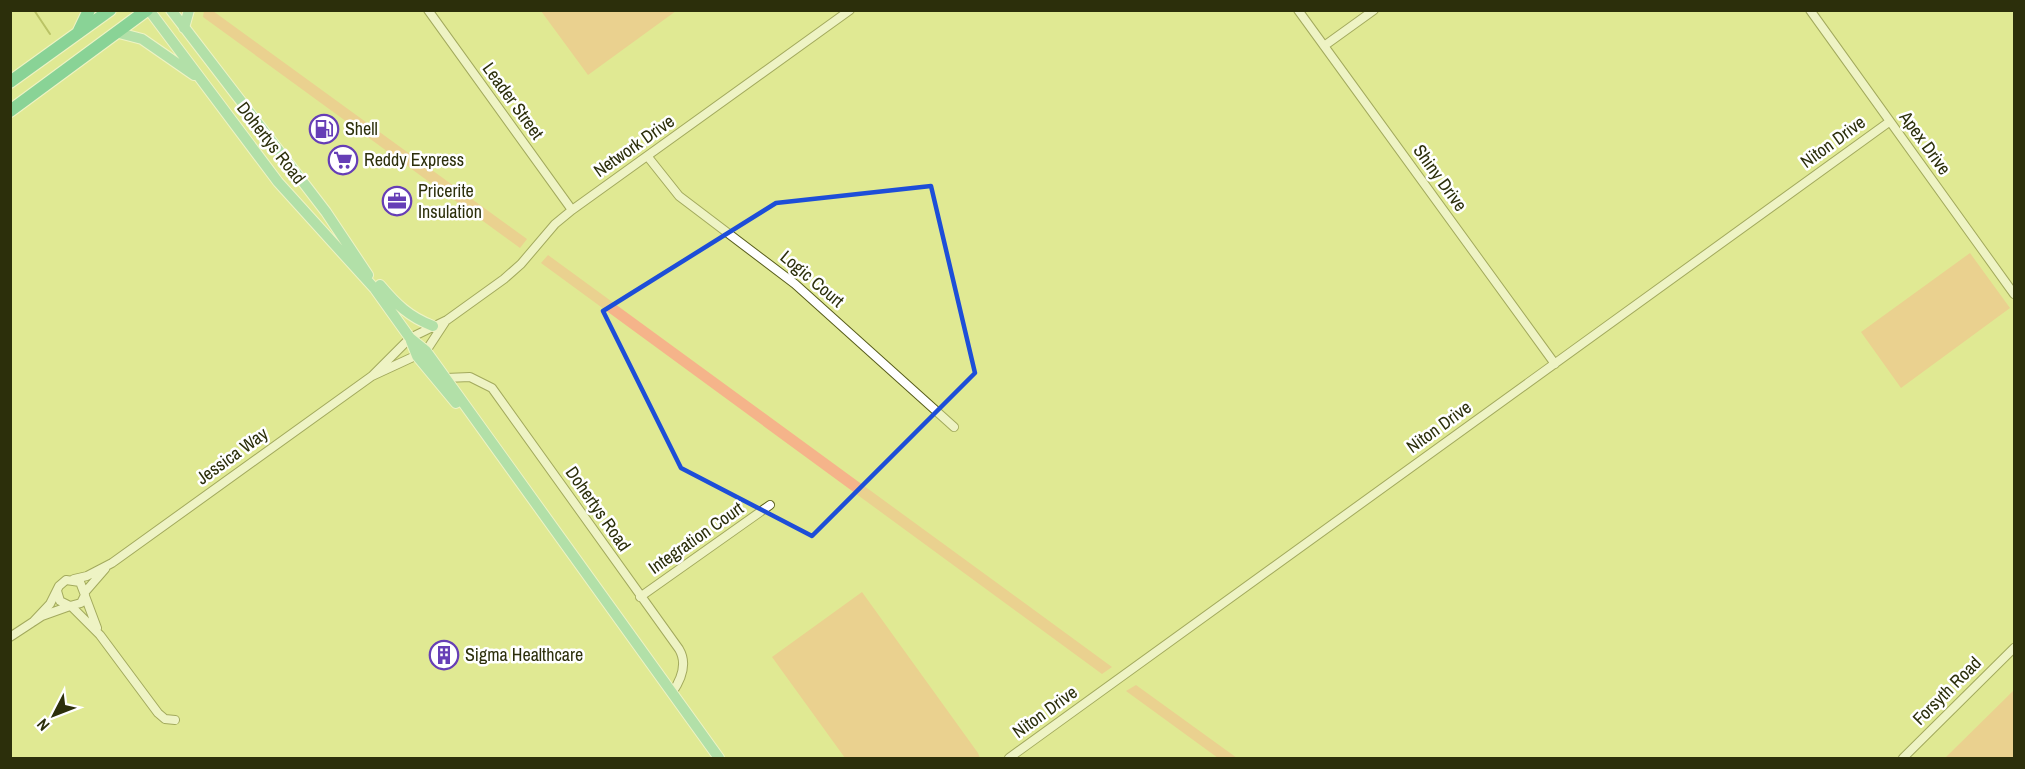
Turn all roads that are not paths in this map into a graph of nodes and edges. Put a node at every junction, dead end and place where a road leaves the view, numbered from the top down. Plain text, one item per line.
1 (90, 10) edge
2 (110, 10) edge
3 (148, 10) edge
4 (171, 10) edge
5 (189, 10) edge
6 (428, 10) edge
7 (850, 10) edge
8 (1299, 10) edge
9 (1374, 10) edge
10 (1810, 10) edge
11 (184, 28) junction
12 (119, 33) junction
13 (78, 34) junction
14 (1324, 46) junction
15 (10, 82) edge
16 (204, 82) junction
17 (10, 111) edge
18 (1889, 122) junction
19 (648, 158) junction
20 (572, 210) junction
21 (364, 267) junction
22 (375, 289) junction
23 (2014, 294) edge
24 (447, 320) junction
25 (433, 326) junction
26 (410, 338) junction
27 (421, 354) junction
28 (1555, 364) junction
29 (372, 376) junction
30 (446, 378) junction
31 (479, 427) junction
32 (954, 427) dead end
33 (770, 505) dead end
34 (112, 562) junction
35 (74, 579) junction
36 (57, 591) junction
37 (85, 594) junction
38 (640, 597) junction
39 (71, 606) junction
40 (33, 621) junction
41 (100, 635) junction
42 (10, 637) edge
43 (2014, 648) edge
44 (672, 693) junction
45 (175, 720) dead end
46 (719, 759) edge
47 (1009, 759) edge
48 (1903, 759) edge

1 - 13 highway
2 - 13 highway
3 - 12 highway
3 - 16 main road, Dohertys Road
4 - 11 main road, Dohertys Road
5 - 11 main road
6 - 20 street, Leader Street
7 - 19 street, Network Drive
8 - 14 street, Shiny Drive
9 - 14 street
10 - 18 street, Apex Drive
11 - 21 main road, Dohertys Road
12 - 16 main road
12 - 17 highway
13 - 15 highway
14 - 28 street, Shiny Drive
16 - 22 main road, Dohertys Road
18 - 23 street, Apex Drive
18 - 28 street, Niton Drive
19 - 20 street, Network Drive
19 - 32 street, Logic Court
20 - 24 street, Network Drive
21 - 22 main road, Dohertys Road
21 - 25 main road
22 - 26 main road, Dohertys Road
24 - 25 street, Network Drive
24 - 27 street, Network Drive
25 - 26 street, Network Drive
26 - 27 main road, Dohertys Road
26 - 29 street, Jessica Way
27 - 29 street, Jessica Way
27 - 30 main road, Dohertys Road
27 - 31 main road, Dohertys Road
28 - 47 street, Niton Drive
29 - 34 street, Jessica Way
30 - 31 main road, Dohertys Road
30 - 38 street, Dohertys Road
31 - 44 main road, Dohertys Road
33 - 38 street, Integration Court
34 - 35 street, Jessica Way
34 - 37 street, Jessica Way
35 - 36 street
35 - 37 street
36 - 39 street
36 - 40 street
37 - 39 street
37 - 41 street
38 - 44 street, Dohertys Road
39 - 40 street
39 - 41 street
40 - 42 street
41 - 45 street
43 - 48 street, Forsyth Road
44 - 46 main road, Dohertys Road

